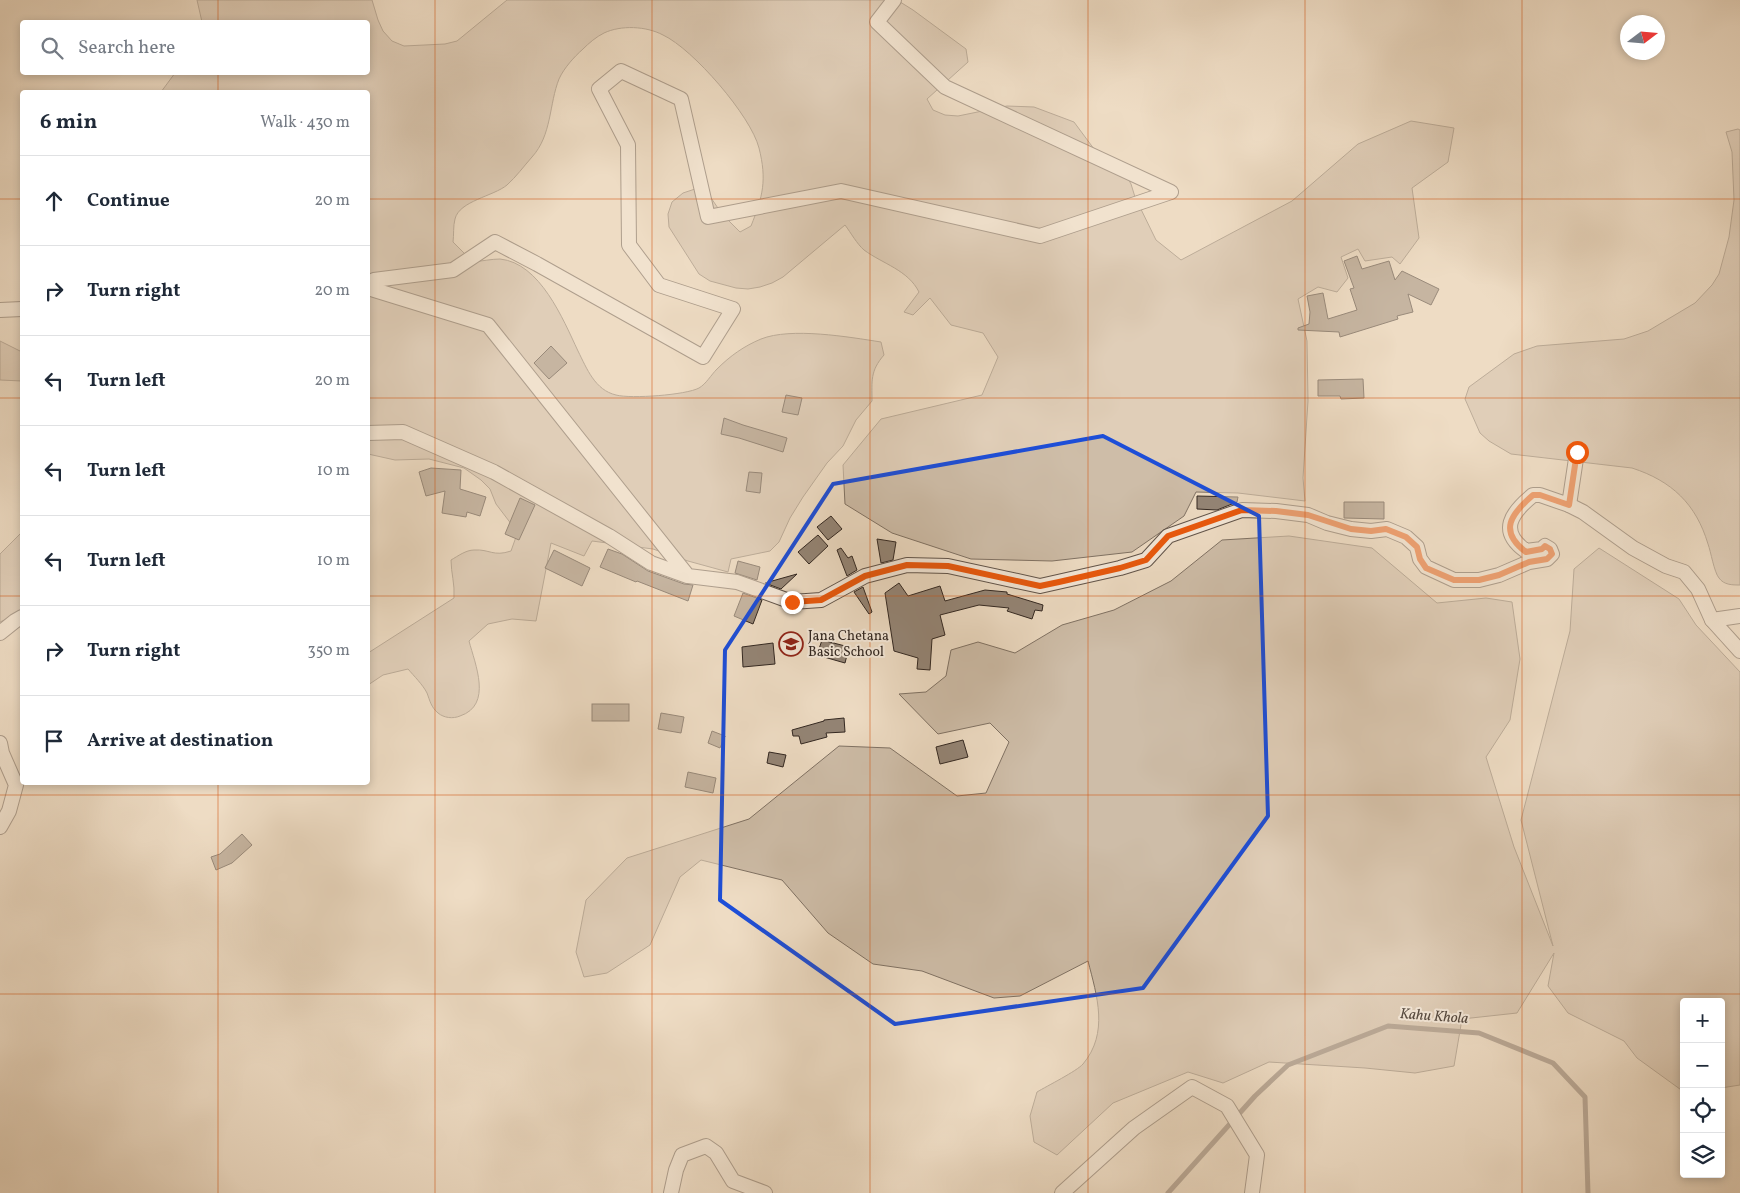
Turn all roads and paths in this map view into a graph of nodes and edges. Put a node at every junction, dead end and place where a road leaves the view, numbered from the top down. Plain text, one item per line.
1 (894, 0) edge
2 (370, 284) edge
3 (370, 287) edge
4 (370, 432) edge
5 (1577, 452) dead end
6 (1569, 505) junction
7 (688, 576) junction
8 (1740, 616) edge
9 (20, 618) edge
10 (1712, 620) junction
11 (0, 633) edge
12 (1740, 651) edge
13 (0, 743) edge
14 (0, 827) edge
15 (671, 1193) edge
16 (765, 1193) edge
17 (1062, 1193) edge
18 (1252, 1193) edge

1 - 2 street
3 - 7 street
4 - 7 street
5 - 6 street
6 - 7 street
6 - 10 street
8 - 10 street
9 - 11 street
10 - 12 street
13 - 14 street
15 - 16 street
17 - 18 street

